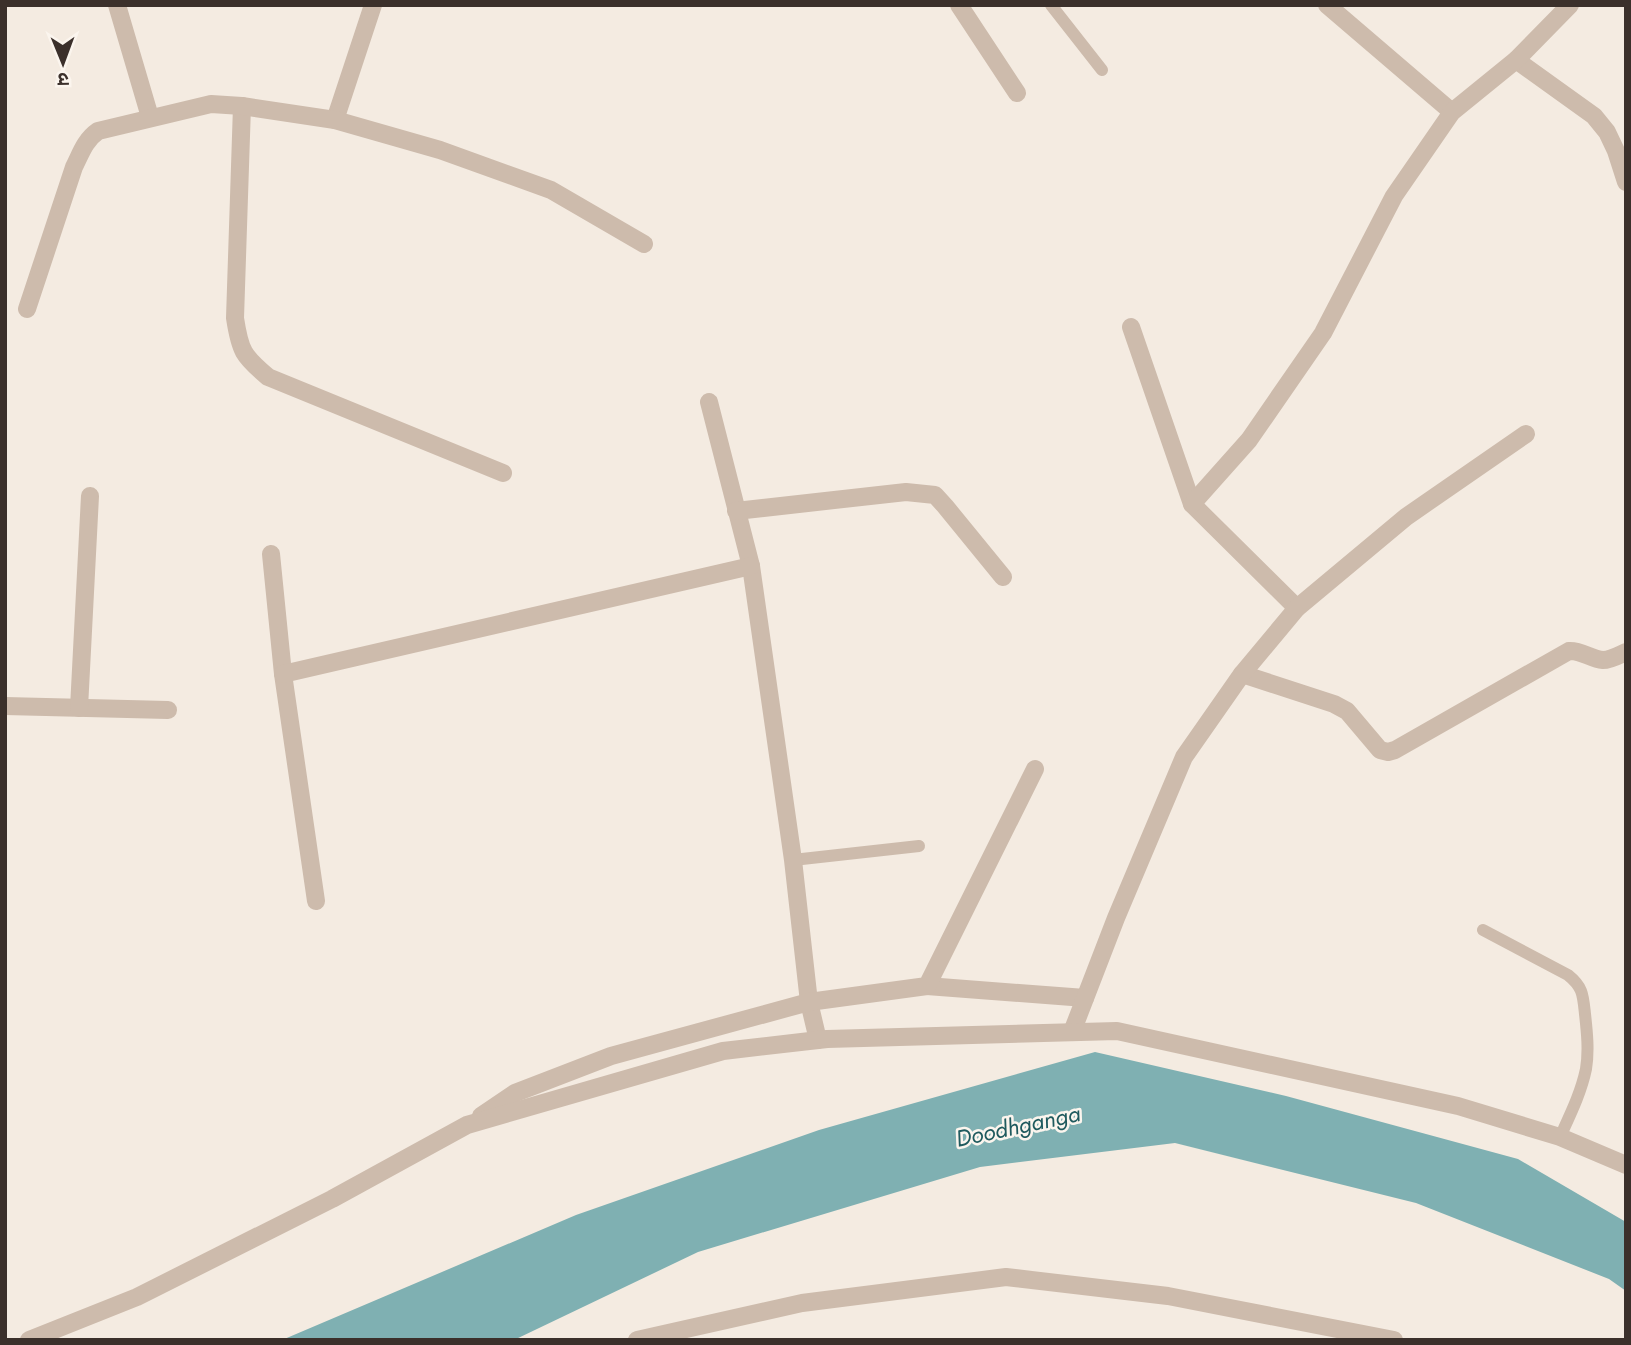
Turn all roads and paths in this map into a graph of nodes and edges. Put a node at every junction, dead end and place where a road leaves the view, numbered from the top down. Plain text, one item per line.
1 (117, 5) edge
2 (373, 5) edge
3 (959, 5) edge
4 (1051, 5) edge
5 (1327, 5) edge
6 (1570, 5) edge
7 (1516, 60) junction
8 (1102, 71) dead end
9 (1017, 93) dead end
10 (242, 106) junction
11 (1452, 112) junction
12 (150, 117) junction
13 (335, 120) junction
14 (1626, 181) edge
15 (644, 244) dead end
16 (26, 309) dead end
17 (1131, 327) dead end
18 (709, 402) dead end
19 (1525, 433) dead end
20 (503, 473) dead end
21 (90, 496) dead end
22 (1192, 504) junction
23 (736, 511) junction
24 (271, 554) dead end
25 (751, 566) junction
26 (1003, 577) dead end
27 (1297, 608) junction
28 (1626, 652) edge
29 (284, 674) junction
30 (1242, 674) junction
31 (5, 706) edge
32 (79, 708) junction
33 (168, 710) dead end
34 (1035, 769) dead end
35 (919, 846) dead end
36 (793, 860) junction
37 (316, 901) dead end
38 (1483, 930) dead end
39 (927, 986) junction
40 (1085, 998) junction
41 (809, 1002) junction
42 (1072, 1032) junction
43 (818, 1040) junction
44 (467, 1125) junction
45 (1560, 1137) junction
46 (1626, 1165) edge
47 (29, 1340) edge
48 (637, 1340) edge
49 (1394, 1340) edge

1 - 12 street
2 - 13 street
3 - 9 street
4 - 8 lane
5 - 11 street
6 - 7 street
7 - 11 street
7 - 14 street
10 - 12 street
10 - 13 street
10 - 20 street
11 - 22 street
12 - 16 street
13 - 15 street
17 - 22 street
18 - 23 street
19 - 27 street
21 - 32 street
22 - 27 street
23 - 25 street
23 - 26 street
24 - 29 street
25 - 29 street
25 - 36 street
27 - 30 street
28 - 30 street
29 - 37 street
30 - 40 street
31 - 32 street
32 - 33 street
34 - 39 street
35 - 36 lane
36 - 41 street
38 - 45 lane
39 - 40 street
39 - 41 street
40 - 42 street
41 - 43 street
41 - 44 street
42 - 43 street
42 - 45 street
43 - 44 street
44 - 47 street
45 - 46 street
48 - 49 street

